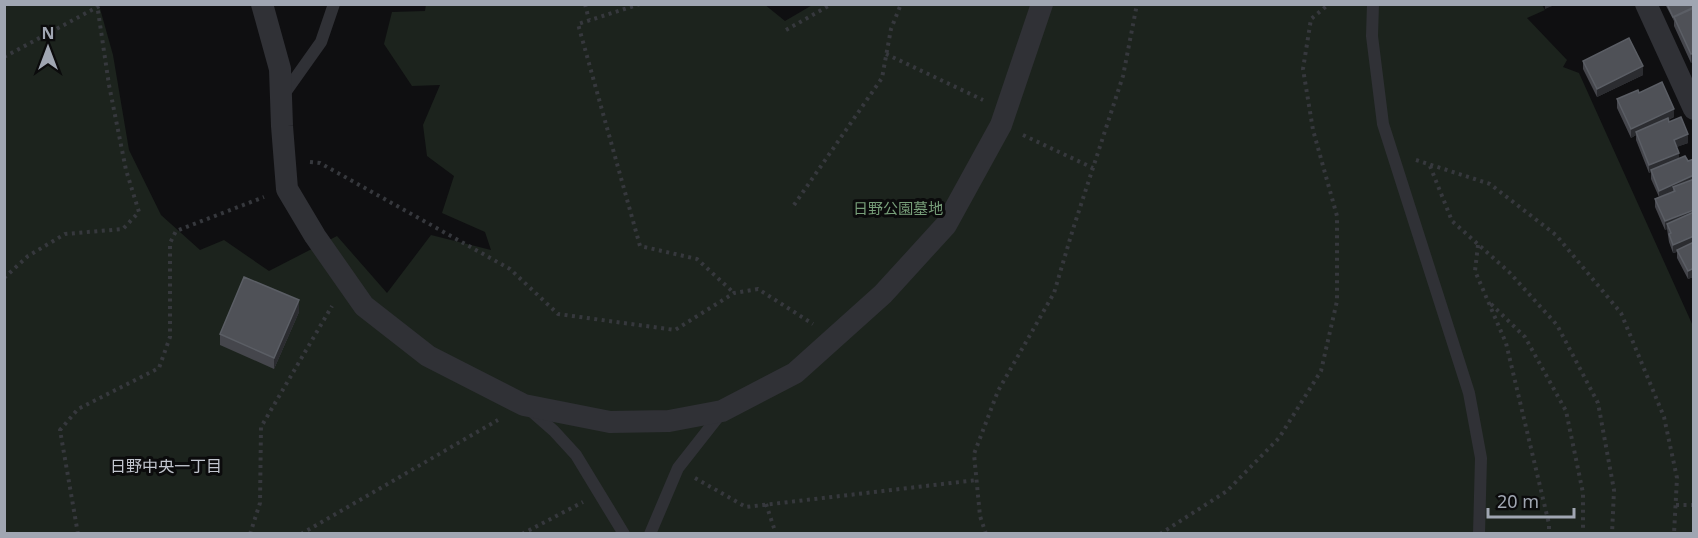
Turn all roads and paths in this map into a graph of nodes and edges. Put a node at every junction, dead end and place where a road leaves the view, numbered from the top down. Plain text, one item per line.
1 (262, 4) edge
2 (334, 4) edge
3 (585, 4) edge
4 (640, 4) edge
5 (832, 4) edge
6 (901, 4) edge
7 (1042, 4) edge
8 (1137, 4) edge
9 (1329, 4) edge
10 (1373, 4) edge
11 (1646, 4) edge
12 (100, 5) edge
13 (589, 20) junction
14 (786, 30) dead end
15 (886, 54) junction
16 (4, 57) edge
17 (1687, 79) edge
18 (281, 98) junction
19 (1694, 109) edge
20 (1003, 118) junction
21 (1392, 153) junction
22 (285, 161) junction
23 (1430, 165) junction
24 (1093, 168) junction
25 (287, 189) junction
26 (794, 205) dead end
27 (1478, 244) junction
28 (4, 278) edge
29 (346, 281) junction
30 (734, 292) junction
31 (1488, 302) junction
32 (834, 338) junction
33 (524, 405) junction
34 (722, 411) junction
35 (678, 468) junction
36 (977, 480) junction
37 (600, 493) junction
38 (766, 504) junction
39 (1676, 505) junction
40 (1694, 505) edge
41 (78, 534) edge
42 (250, 534) edge
43 (301, 534) edge
44 (522, 534) edge
45 (624, 534) edge
46 (650, 534) edge
47 (776, 534) edge
48 (986, 534) edge
49 (1160, 534) edge
50 (1479, 534) edge
51 (1549, 534) edge
52 (1583, 534) edge
53 (1612, 534) edge
54 (1674, 534) edge

1 - 18 street
2 - 18 lane
3 - 13 path
4 - 13 path
5 - 14 path
6 - 15 path
7 - 20 street
8 - 24 path
9 - 49 path
10 - 21 lane
11 - 17 street
12 - 16 path
12 - 28 path
13 - 30 path
15 - 20 path
15 - 26 path
17 - 19 street
18 - 22 street
20 - 24 path
20 - 32 street
21 - 23 path
21 - 50 lane
22 - 25 street
22 - 30 path
23 - 27 path
23 - 39 path
24 - 36 path
25 - 29 street
25 - 41 path
27 - 31 path
27 - 53 path
29 - 33 street
29 - 42 path
30 - 32 path
31 - 51 path
31 - 52 path
32 - 34 street
33 - 34 street
33 - 37 lane
33 - 43 path
34 - 35 lane
35 - 38 path
35 - 46 lane
36 - 38 path
36 - 48 path
37 - 44 path
37 - 45 lane
38 - 47 path
39 - 40 path
39 - 54 path

